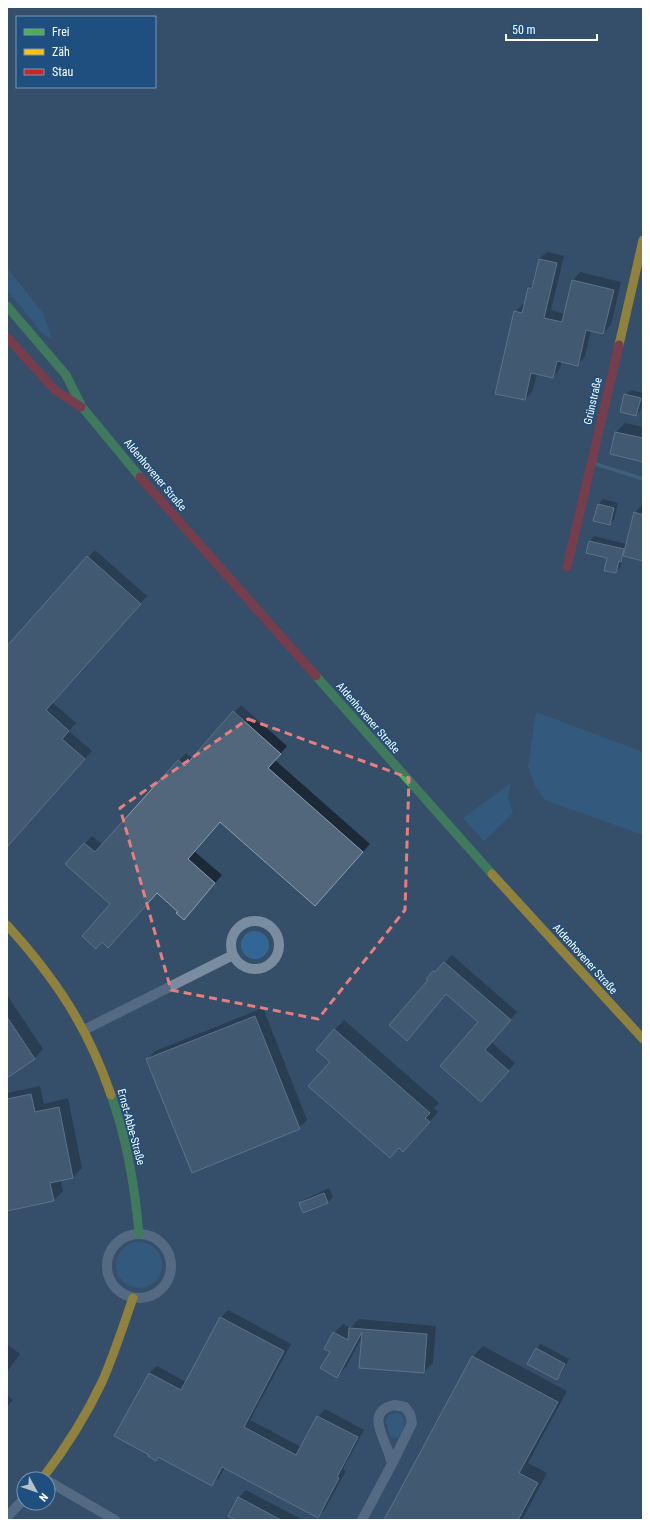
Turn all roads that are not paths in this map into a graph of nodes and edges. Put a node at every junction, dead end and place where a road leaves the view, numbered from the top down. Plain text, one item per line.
1 (643, 240) edge
2 (7, 306) edge
3 (7, 337) edge
4 (82, 407) junction
5 (566, 567) dead end
6 (7, 925) edge
7 (233, 955) junction
8 (84, 1030) junction
9 (643, 1040) edge
10 (139, 1234) junction
11 (133, 1298) junction
12 (392, 1464) junction
13 (48, 1471) edge
14 (56, 1486) edge
15 (16, 1507) edge
16 (7, 1517) edge
17 (115, 1520) edge
18 (362, 1520) edge

1 - 5 main road, Grünstraße
2 - 4 main road, Aldenhovener Straße
3 - 4 main road, Aldenhovener Straße
4 - 9 main road, Aldenhovener Straße
6 - 8 main road, Ernst-Abbe-Straße
7 - 7 street
7 - 8 street
8 - 10 main road, Ernst-Abbe-Straße
10 - 11 street
10 - 11 street
11 - 13 main road
12 - 12 street
12 - 18 street
14 - 17 street
15 - 16 street

